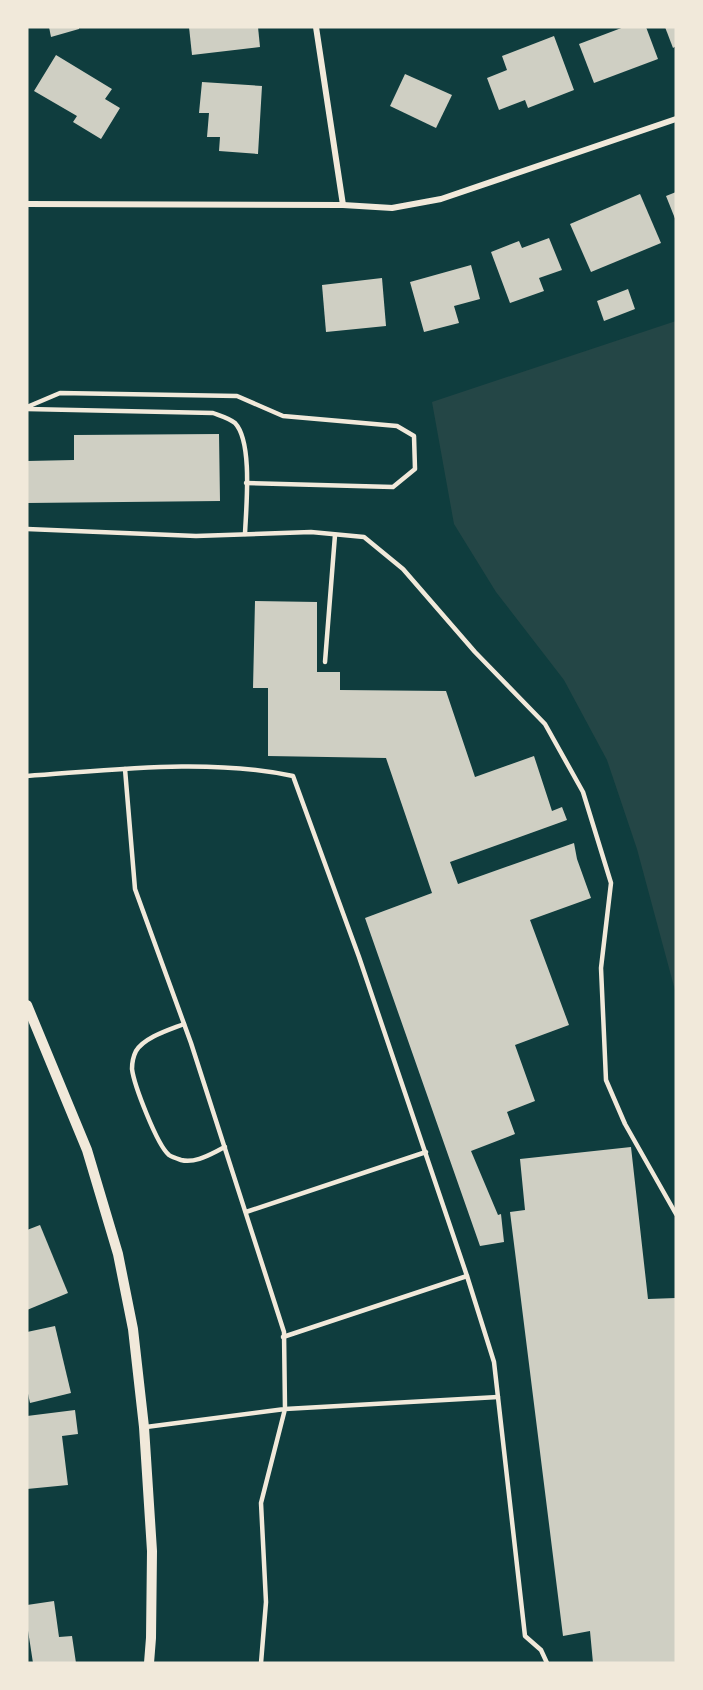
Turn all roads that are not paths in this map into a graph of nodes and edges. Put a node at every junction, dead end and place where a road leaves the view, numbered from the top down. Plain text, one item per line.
1 (316, 27) edge
2 (676, 118) edge
3 (27, 204) edge
4 (343, 206) junction
5 (27, 408) edge
6 (246, 483) junction
7 (27, 529) edge
8 (245, 534) junction
9 (335, 535) junction
10 (325, 662) dead end
11 (125, 770) junction
12 (27, 776) edge
13 (27, 1005) edge
14 (184, 1024) junction
15 (225, 1148) junction
16 (426, 1152) junction
17 (246, 1212) junction
18 (676, 1214) edge
19 (467, 1276) junction
20 (283, 1337) junction
21 (498, 1397) junction
22 (285, 1409) junction
23 (144, 1427) junction
24 (149, 1663) edge
25 (261, 1663) edge
26 (547, 1663) edge

1 - 4 street
2 - 4 street
3 - 4 street
5 - 6 lane
5 - 6 lane
6 - 8 lane
7 - 8 lane
8 - 9 lane
9 - 10 lane
9 - 18 lane
11 - 12 lane
11 - 14 lane
11 - 16 lane
13 - 23 street
14 - 15 lane
14 - 15 lane
15 - 17 lane
16 - 17 lane
16 - 19 lane
17 - 20 lane
19 - 20 lane
19 - 21 lane
20 - 22 lane
21 - 22 lane
21 - 26 lane
22 - 23 lane
22 - 25 lane
23 - 24 street

